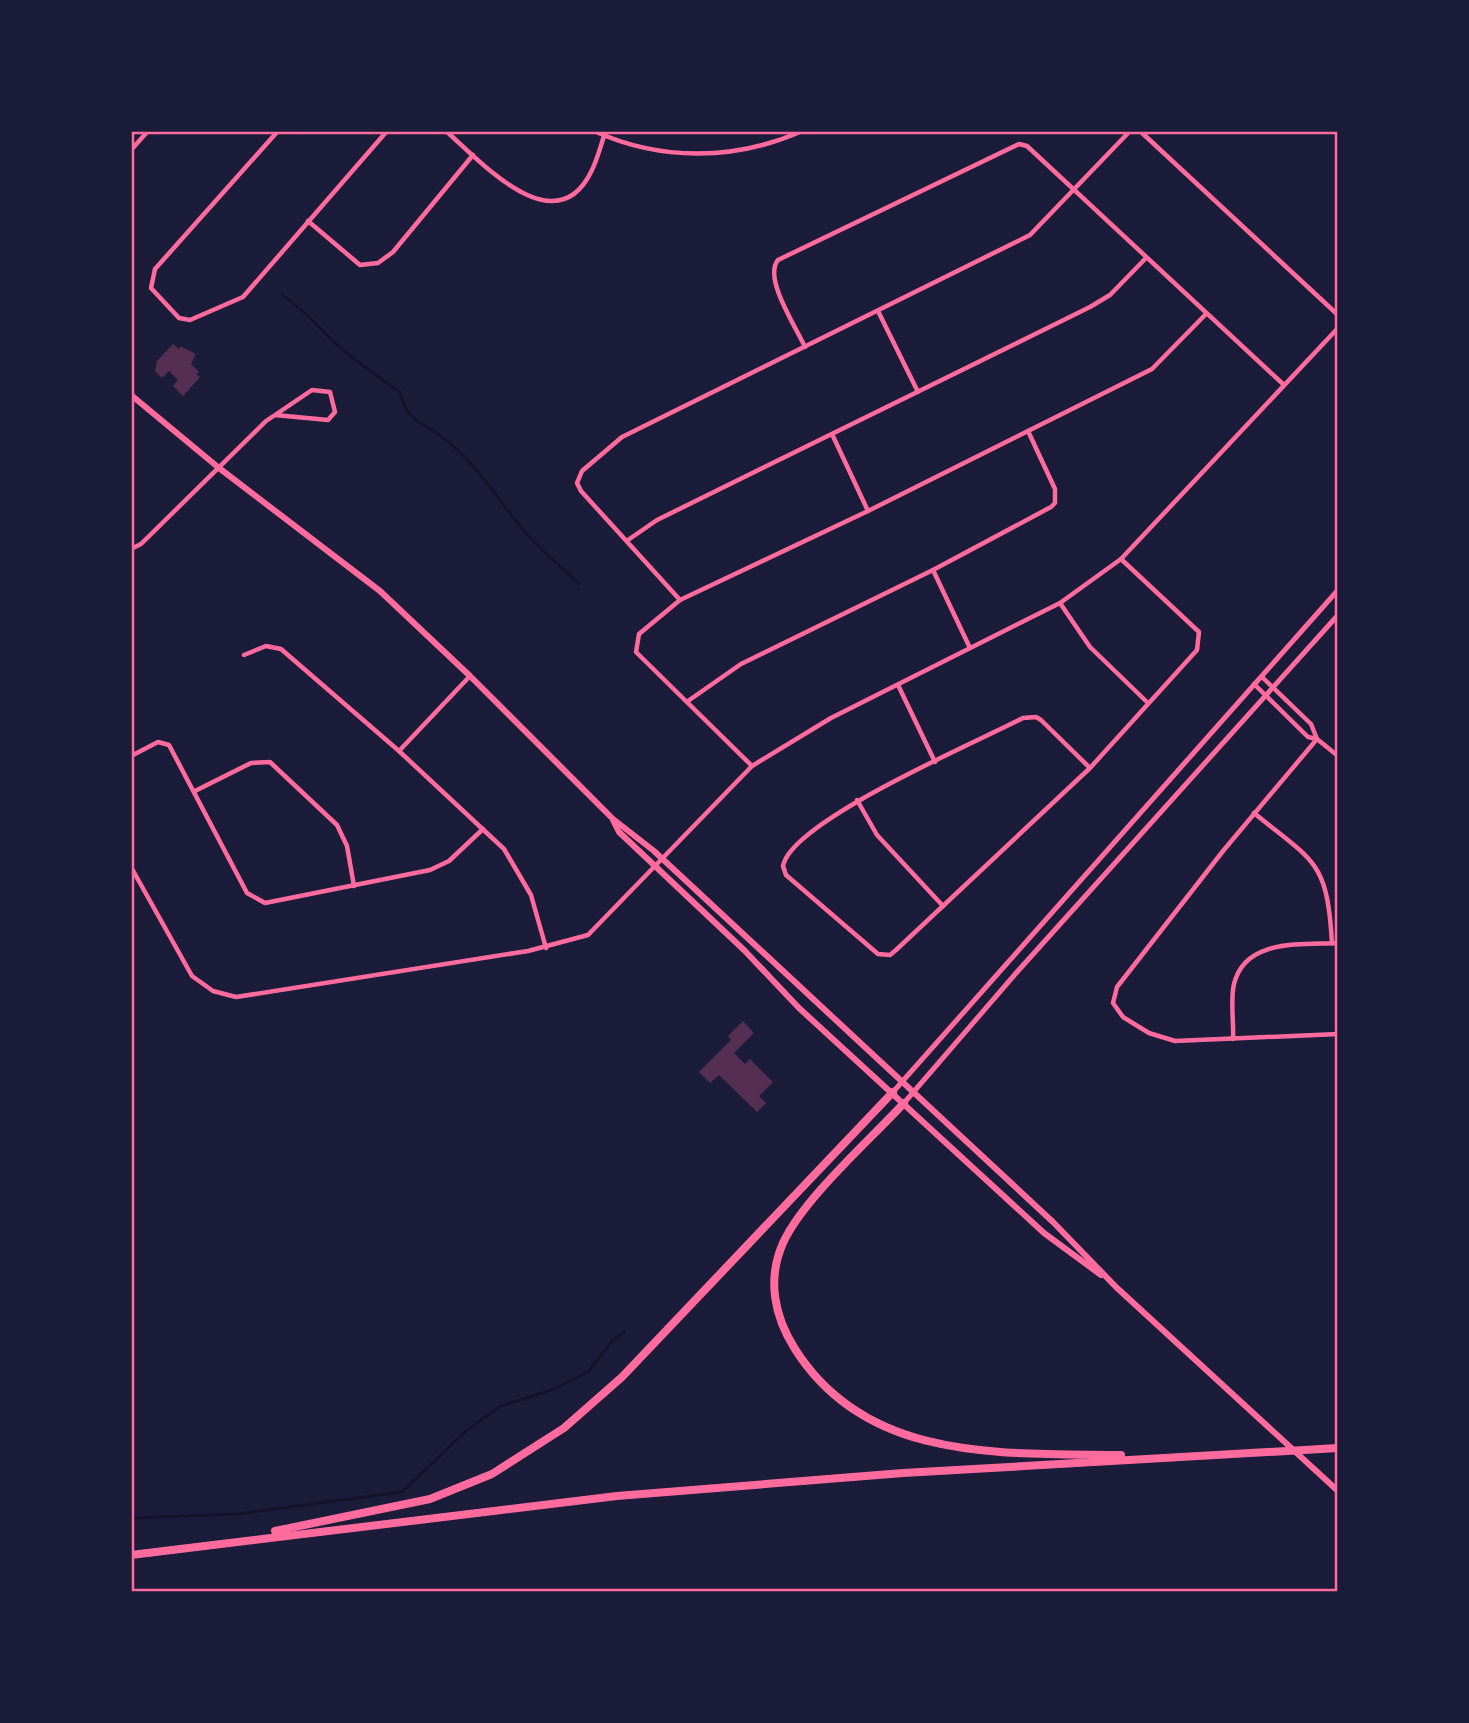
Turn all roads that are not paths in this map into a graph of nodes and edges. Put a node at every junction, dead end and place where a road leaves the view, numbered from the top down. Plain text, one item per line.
1 (148, 131) edge
2 (278, 131) edge
3 (387, 131) edge
4 (446, 131) edge
5 (594, 131) edge
6 (802, 131) edge
7 (1130, 131) edge
8 (1140, 131) edge
9 (604, 136) junction
10 (131, 150) edge
11 (473, 155) junction
12 (1075, 190) junction
13 (308, 221) junction
14 (1146, 258) junction
15 (878, 311) junction
16 (1205, 315) junction
17 (1338, 315) edge
18 (1338, 328) edge
19 (805, 347) junction
20 (1283, 386) junction
21 (918, 391) junction
22 (131, 395) edge
23 (275, 415) junction
24 (1028, 431) junction
25 (832, 434) junction
26 (219, 468) junction
27 (868, 511) junction
28 (628, 540) junction
29 (131, 549) edge
30 (1121, 559) junction
31 (933, 570) junction
32 (1338, 590) edge
33 (680, 600) junction
34 (1060, 603) junction
35 (1338, 615) edge
36 (970, 648) junction
37 (244, 655) dead end
38 (470, 676) junction
39 (1262, 677) junction
40 (1254, 684) junction
41 (898, 685) junction
42 (1274, 688) junction
43 (1266, 696) junction
44 (688, 701) junction
45 (1148, 703) junction
46 (1317, 739) junction
47 (399, 751) junction
48 (131, 756) edge
49 (1338, 756) edge
50 (936, 762) junction
51 (752, 766) junction
52 (1090, 768) junction
53 (195, 791) junction
54 (857, 800) junction
55 (1254, 813) junction
56 (612, 819) junction
57 (482, 829) junction
58 (661, 859) junction
59 (654, 865) junction
60 (131, 867) edge
61 (354, 886) junction
62 (943, 906) junction
63 (1335, 943) edge
64 (546, 948) junction
65 (1338, 1034) edge
66 (1233, 1039) junction
67 (902, 1083) junction
68 (893, 1092) junction
69 (913, 1093) junction
70 (904, 1103) junction
71 (1116, 1287) junction
72 (1338, 1450) edge
73 (1176, 1456) junction
74 (1338, 1491) edge
75 (222, 1541) junction
76 (131, 1555) edge

1 - 10 street
2 - 13 street
3 - 13 street
4 - 11 street
5 - 9 street
6 - 9 street
7 - 12 street
8 - 17 street
9 - 11 street
11 - 13 street
12 - 14 street
12 - 15 street
12 - 19 street
14 - 16 street
14 - 21 street
15 - 19 street
15 - 21 street
16 - 20 street
16 - 24 street
18 - 20 street
19 - 28 street
20 - 30 street
21 - 25 street
22 - 26 main road
23 - 23 street
23 - 26 street
24 - 27 street
24 - 31 street
25 - 27 street
25 - 28 street
26 - 29 street
26 - 38 main road
27 - 33 street
28 - 33 street
30 - 34 street
30 - 45 street
31 - 36 street
31 - 44 street
32 - 39 street
33 - 44 street
34 - 36 street
34 - 45 street
35 - 42 street
36 - 41 street
37 - 47 street
38 - 47 street
38 - 56 main road
39 - 40 street
39 - 42 street
40 - 43 street
40 - 67 street
41 - 50 street
41 - 51 street
42 - 43 street
42 - 46 street
43 - 46 street
43 - 69 street
44 - 51 street
45 - 52 street
46 - 49 street
46 - 55 street
47 - 57 street
48 - 53 street
50 - 52 street
50 - 54 street
51 - 58 street
52 - 62 street
53 - 61 street
53 - 61 street
54 - 62 street
54 - 62 street
55 - 63 street
55 - 66 street
56 - 58 main road
56 - 59 main road
57 - 61 street
57 - 64 street
58 - 59 street
58 - 67 main road
59 - 64 street
59 - 68 main road
60 - 64 street
63 - 66 street
65 - 66 street
67 - 68 street
67 - 69 main road
68 - 70 main road
68 - 75 highway
69 - 70 street
69 - 71 main road
70 - 71 main road
70 - 73 highway
71 - 74 main road
72 - 73 highway
73 - 75 highway
75 - 76 highway

